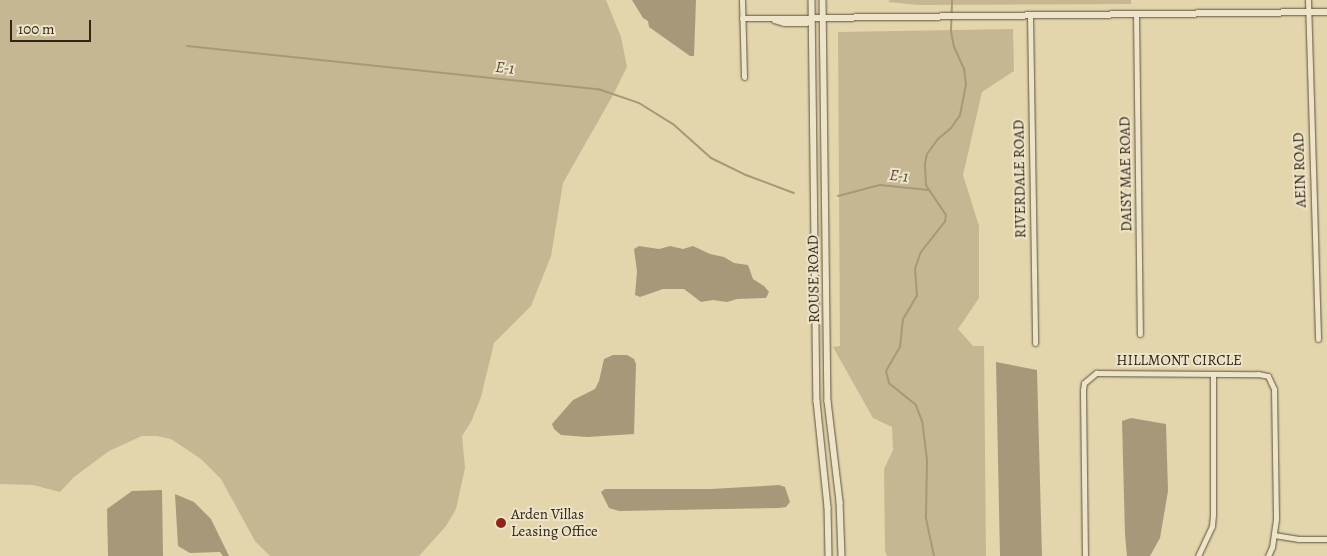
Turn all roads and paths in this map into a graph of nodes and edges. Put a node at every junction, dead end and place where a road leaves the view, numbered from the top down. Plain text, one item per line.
1 (742, 0) edge
2 (812, 0) edge
3 (823, 0) edge
4 (1308, 0) edge
5 (1327, 12) edge
6 (1308, 13) junction
7 (1136, 14) junction
8 (1030, 15) junction
9 (742, 18) junction
10 (812, 18) junction
11 (823, 18) junction
12 (744, 77) dead end
13 (1140, 334) dead end
14 (1318, 339) dead end
15 (1035, 343) dead end
16 (1212, 374) junction
17 (816, 401) junction
18 (828, 401) junction
19 (1274, 535) junction
20 (1327, 539) edge
21 (829, 556) edge
22 (842, 556) edge
23 (1085, 556) edge
24 (1198, 556) edge
25 (1268, 556) edge

1 - 9 street
2 - 10 street, ROUSE ROAD
3 - 11 street, ROUSE ROAD
4 - 6 street, AEIN ROAD
5 - 6 street
6 - 7 street
6 - 14 street, AEIN ROAD
7 - 8 street
7 - 13 street, DAISY MAE ROAD
8 - 11 street
8 - 15 street, RIVERDALE ROAD
9 - 10 street
9 - 12 street
10 - 11 street
10 - 17 street, ROUSE ROAD
11 - 18 street, ROUSE ROAD
16 - 19 street, HILLMONT CIRCLE
16 - 23 street, HILLMONT CIRCLE
16 - 24 street
17 - 18 street
17 - 21 street, ROUSE ROAD
18 - 22 street, ROUSE ROAD
19 - 20 street
19 - 25 street, HILLMONT CIRCLE

